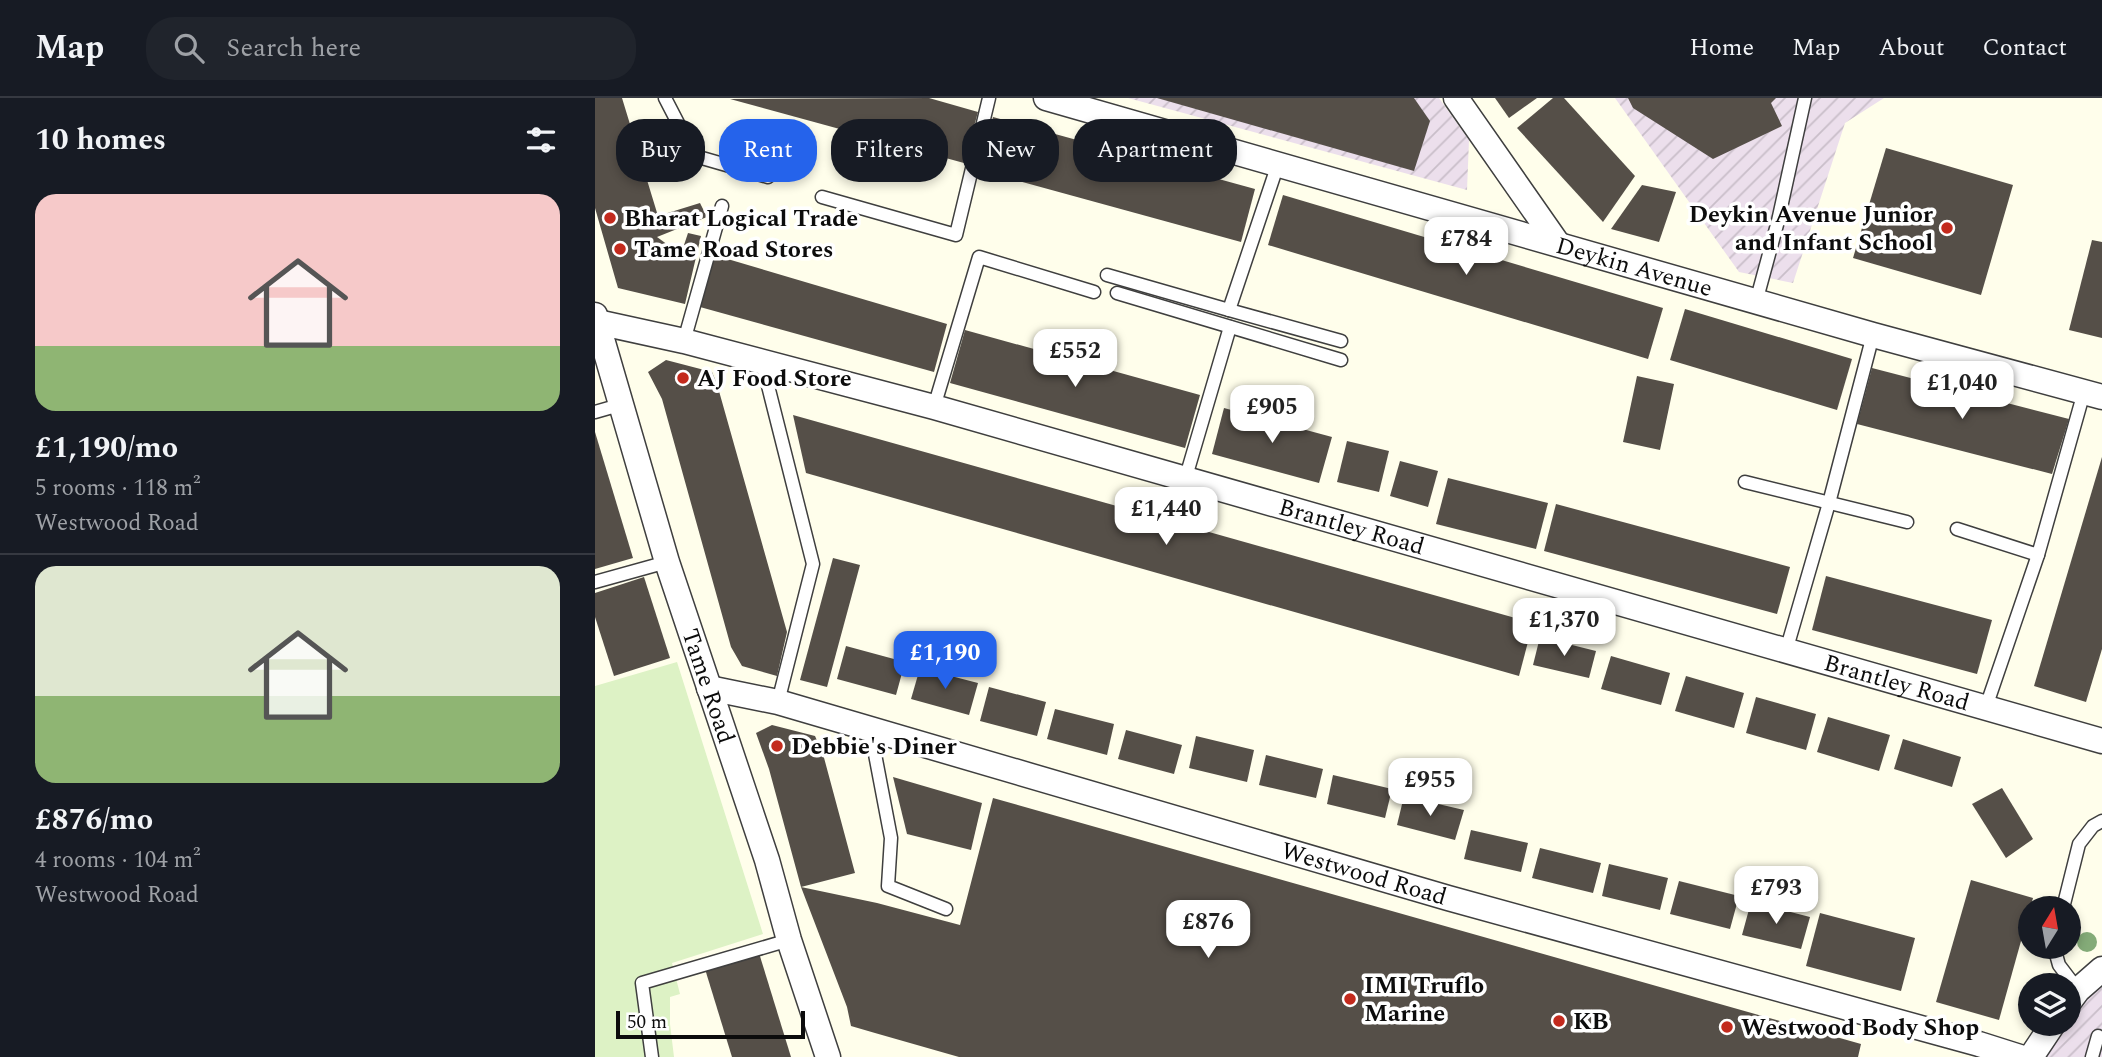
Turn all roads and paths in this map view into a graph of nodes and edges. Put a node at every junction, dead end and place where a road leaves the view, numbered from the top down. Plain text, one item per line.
1 (665, 98) edge
2 (989, 98) edge
3 (1046, 98) edge
4 (1456, 98) edge
5 (1805, 98) edge
6 (719, 163) edge
7 (1278, 164) junction
8 (822, 197) dead end
9 (722, 206) dead end
10 (1558, 244) junction
11 (1107, 275) dead end
12 (1094, 292) dead end
13 (1117, 293) dead end
14 (1756, 302) junction
15 (1229, 310) junction
16 (596, 319) edge
17 (1230, 327) junction
18 (1873, 335) junction
19 (684, 341) junction
20 (1341, 341) dead end
21 (1341, 360) dead end
22 (762, 362) junction
23 (2093, 395) edge
24 (622, 404) junction
25 (934, 407) junction
26 (595, 412) edge
27 (1185, 480) junction
28 (1745, 482) dead end
29 (1829, 503) junction
30 (1907, 522) dead end
31 (1957, 529) dead end
32 (2038, 555) junction
33 (667, 562) junction
34 (595, 582) edge
35 (1786, 651) junction
36 (709, 688) junction
37 (778, 702) junction
38 (1986, 707) junction
39 (870, 728) junction
40 (2102, 741) edge
41 (2102, 821) edge
42 (2066, 896) edge
43 (946, 909) dead end
44 (789, 940) junction
45 (2102, 969) edge
46 (2081, 989) edge
47 (2045, 1036) edge
48 (2098, 1036) dead end
49 (652, 1057) edge
50 (828, 1057) edge
51 (2020, 1057) edge
52 (2031, 1057) edge
53 (2092, 1057) edge

1 - 6 lane
2 - 8 lane
3 - 7 street, Deykin Avenue
4 - 10 street
5 - 14 lane
7 - 10 street, Deykin Avenue
7 - 15 lane
9 - 19 lane
10 - 14 street, Deykin Avenue
11 - 15 lane
12 - 25 lane
13 - 17 lane
14 - 18 street, Deykin Avenue
15 - 20 lane
16 - 19 street, Brantley Road
16 - 24 street, Tame Road
17 - 21 lane
17 - 27 lane
18 - 23 street, Deykin Avenue
18 - 29 lane
19 - 22 street, Brantley Road
22 - 25 street, Brantley Road
22 - 37 lane
23 - 32 lane
24 - 26 lane
24 - 33 street, Tame Road
25 - 27 street, Brantley Road
27 - 35 street, Brantley Road
28 - 29 lane
29 - 30 lane
29 - 35 lane
31 - 32 lane
32 - 38 lane
33 - 34 lane
33 - 36 street, Tame Road
35 - 38 street, Brantley Road
36 - 37 street, Westwood Road
36 - 44 street, Tame Road
37 - 39 street, Westwood Road
38 - 40 street, Brantley Road
39 - 43 lane
39 - 51 street, Westwood Road
41 - 42 lane
44 - 49 lane
44 - 50 street, Tame Road
45 - 46 street
47 - 52 street
48 - 53 lane

